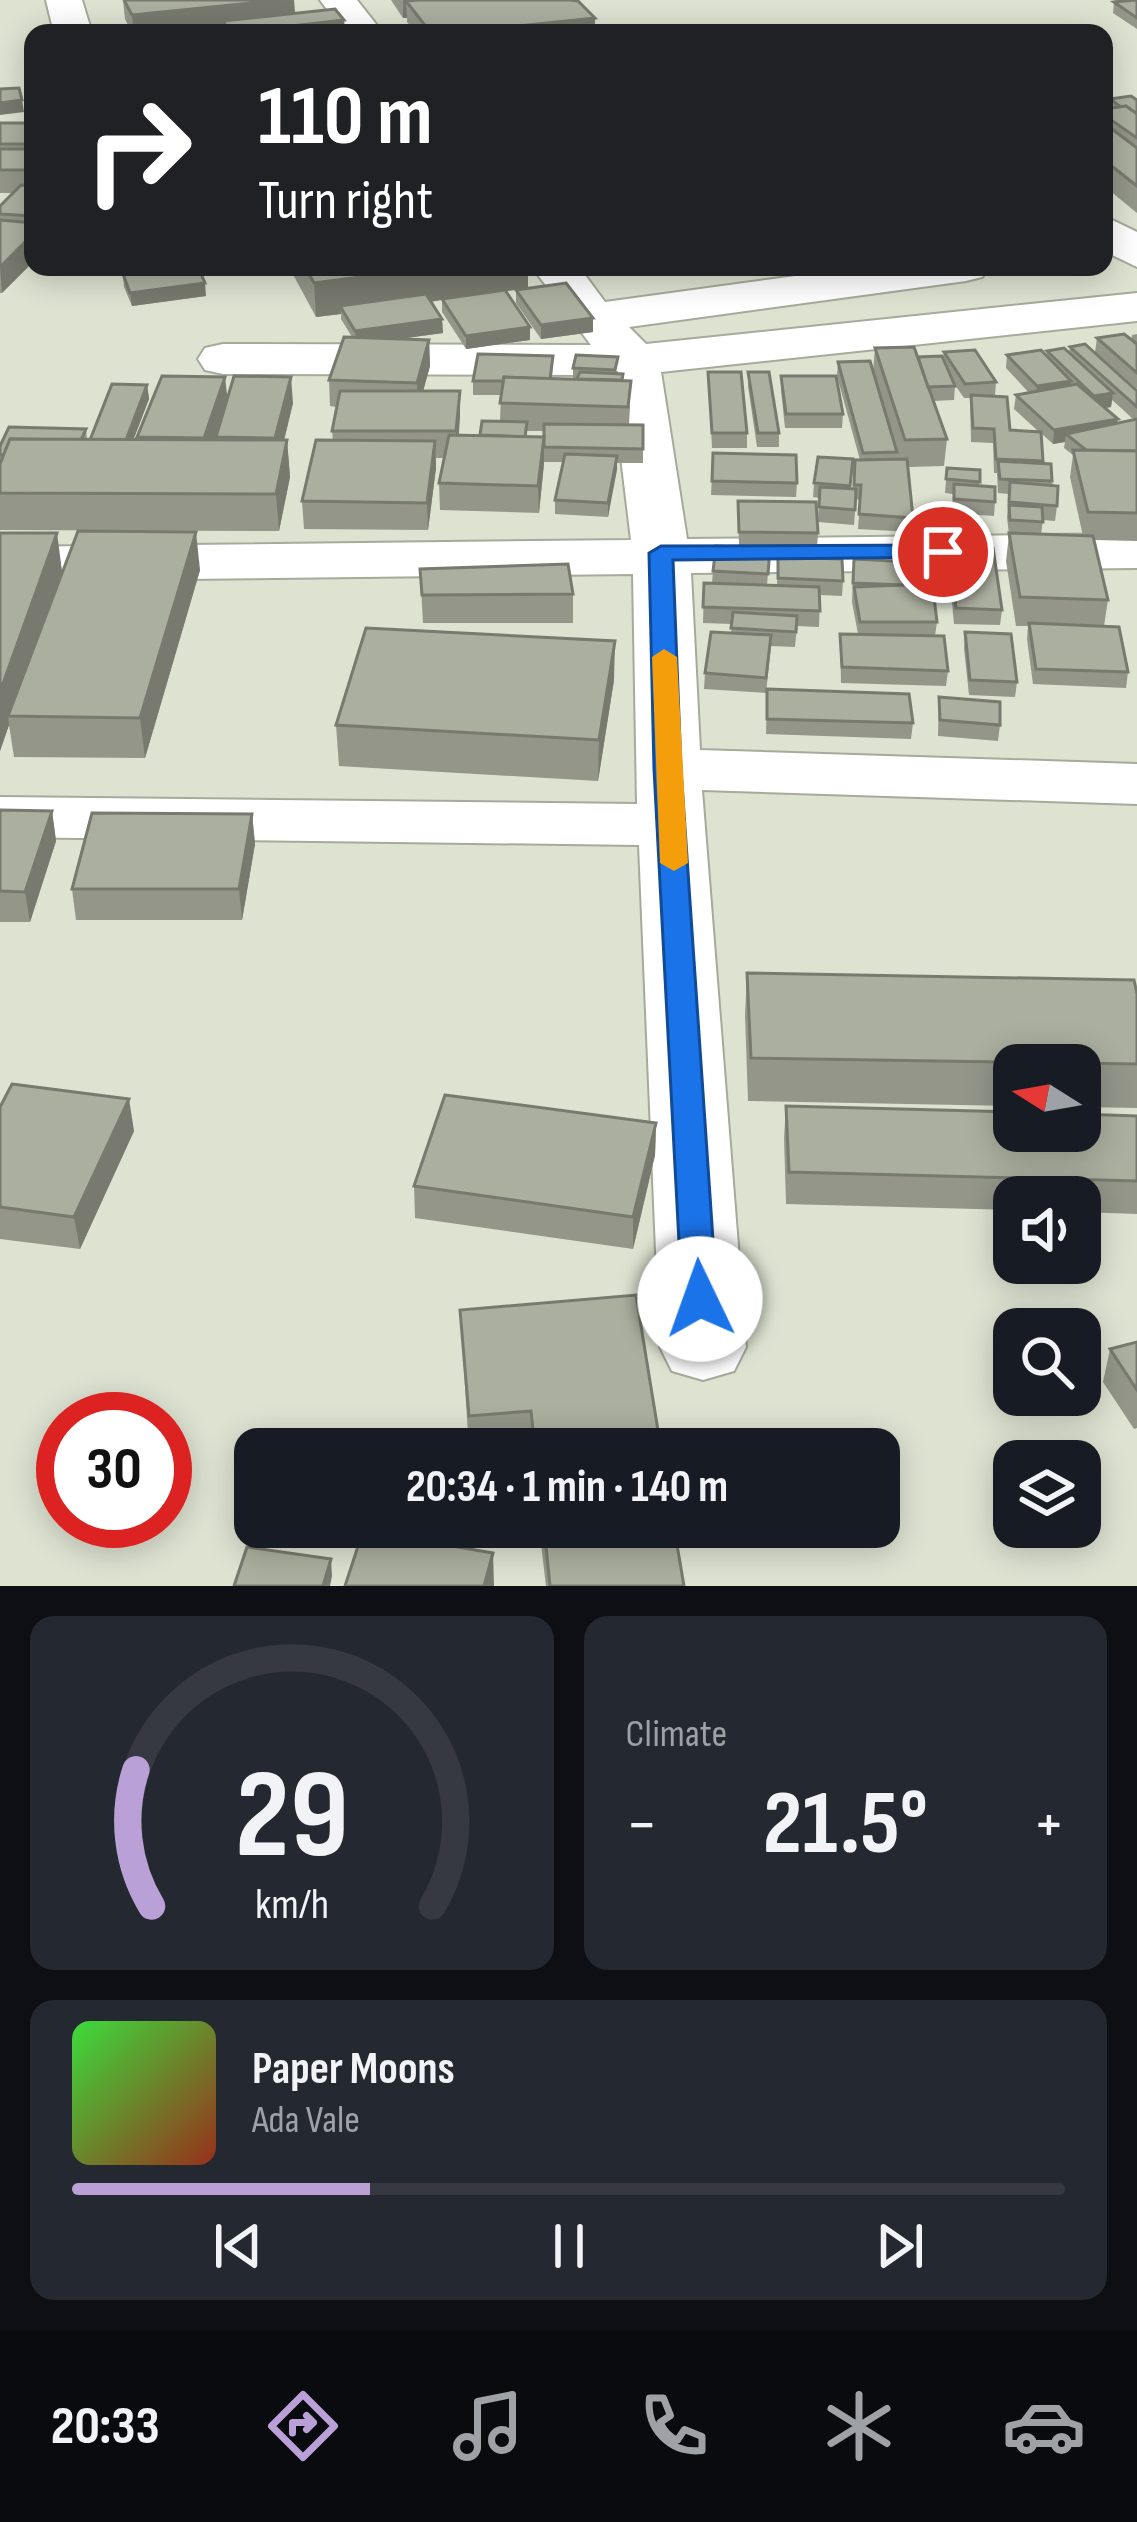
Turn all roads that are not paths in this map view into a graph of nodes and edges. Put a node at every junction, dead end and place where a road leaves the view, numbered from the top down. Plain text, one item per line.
1 (338, 0) edge
2 (357, 24) edge
3 (562, 276) edge
4 (922, 276) edge
5 (1137, 307) edge
6 (613, 339) junction
7 (223, 359) dead end
8 (1137, 551) edge
9 (661, 553) junction
10 (0, 564) edge
11 (1137, 784) edge
12 (670, 797) junction
13 (0, 818) edge
14 (703, 1347) dead end

1 - 2 street
3 - 6 street
4 - 6 street
5 - 6 street
6 - 7 street
6 - 9 street
8 - 9 street
9 - 10 street
9 - 12 street
11 - 12 street
12 - 13 street
12 - 14 street

